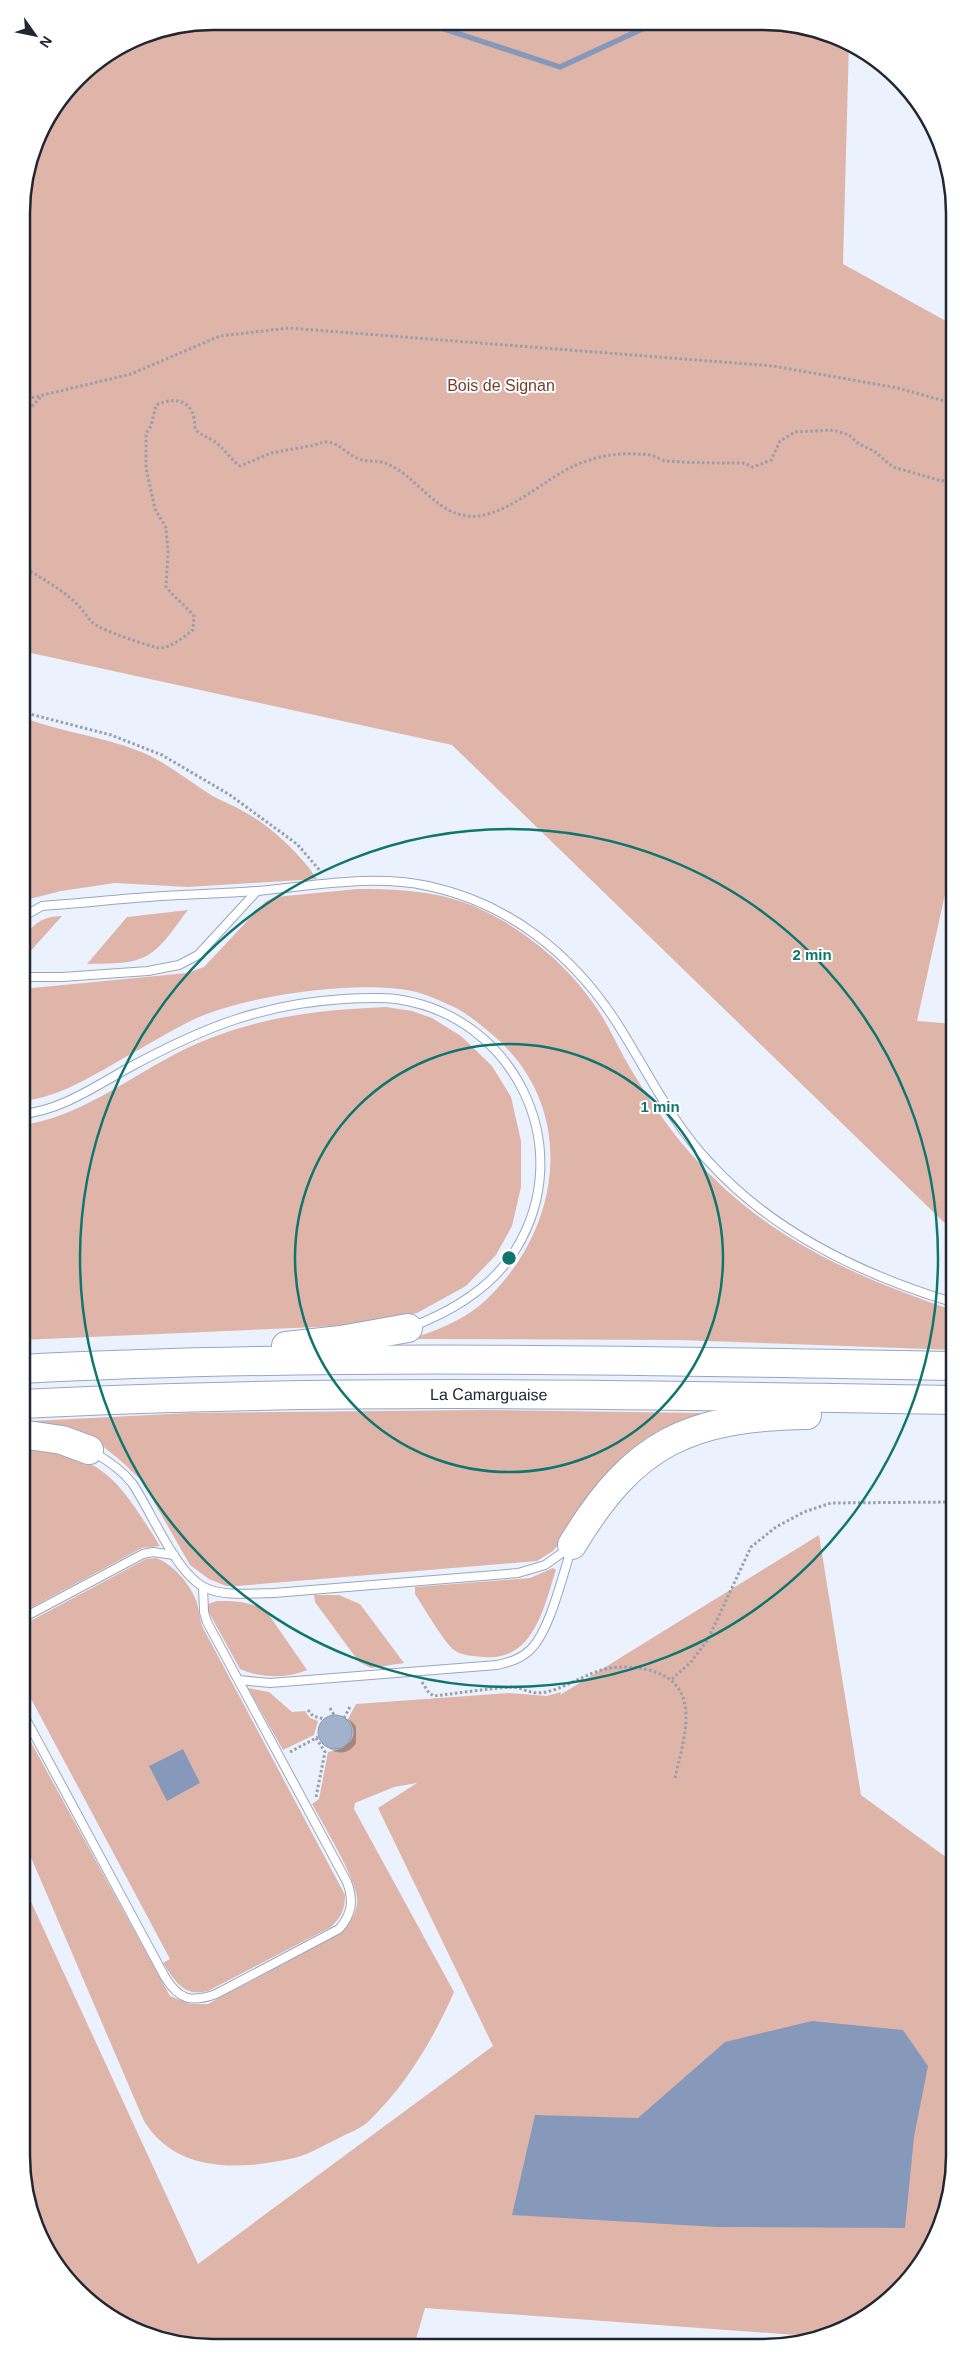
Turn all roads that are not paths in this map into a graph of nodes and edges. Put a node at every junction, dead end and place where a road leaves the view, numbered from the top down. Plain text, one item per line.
1 (256, 891) junction
2 (30, 913) edge
3 (30, 977) edge
4 (30, 1112) edge
5 (946, 1300) edge
6 (408, 1328) joint
7 (117, 1364) junction
8 (946, 1366) edge
9 (30, 1368) edge
10 (946, 1400) edge
11 (30, 1404) edge
12 (946, 1414) edge
13 (30, 1435) edge
14 (89, 1450) joint
15 (572, 1545) junction
16 (174, 1555) junction
17 (203, 1587) junction
18 (30, 1614) edge
19 (239, 1680) junction
20 (30, 1727) edge

1 - 2 lane
1 - 3 lane
1 - 5 lane
4 - 6 lane
6 - 7 highway
7 - 8 highway, La Camarguaise
7 - 9 highway, La Camarguaise
10 - 11 highway, La Camarguaise
12 - 15 highway
13 - 14 highway
14 - 16 lane
15 - 17 lane
15 - 19 lane
16 - 17 lane
16 - 18 lane
17 - 19 lane
19 - 20 lane

